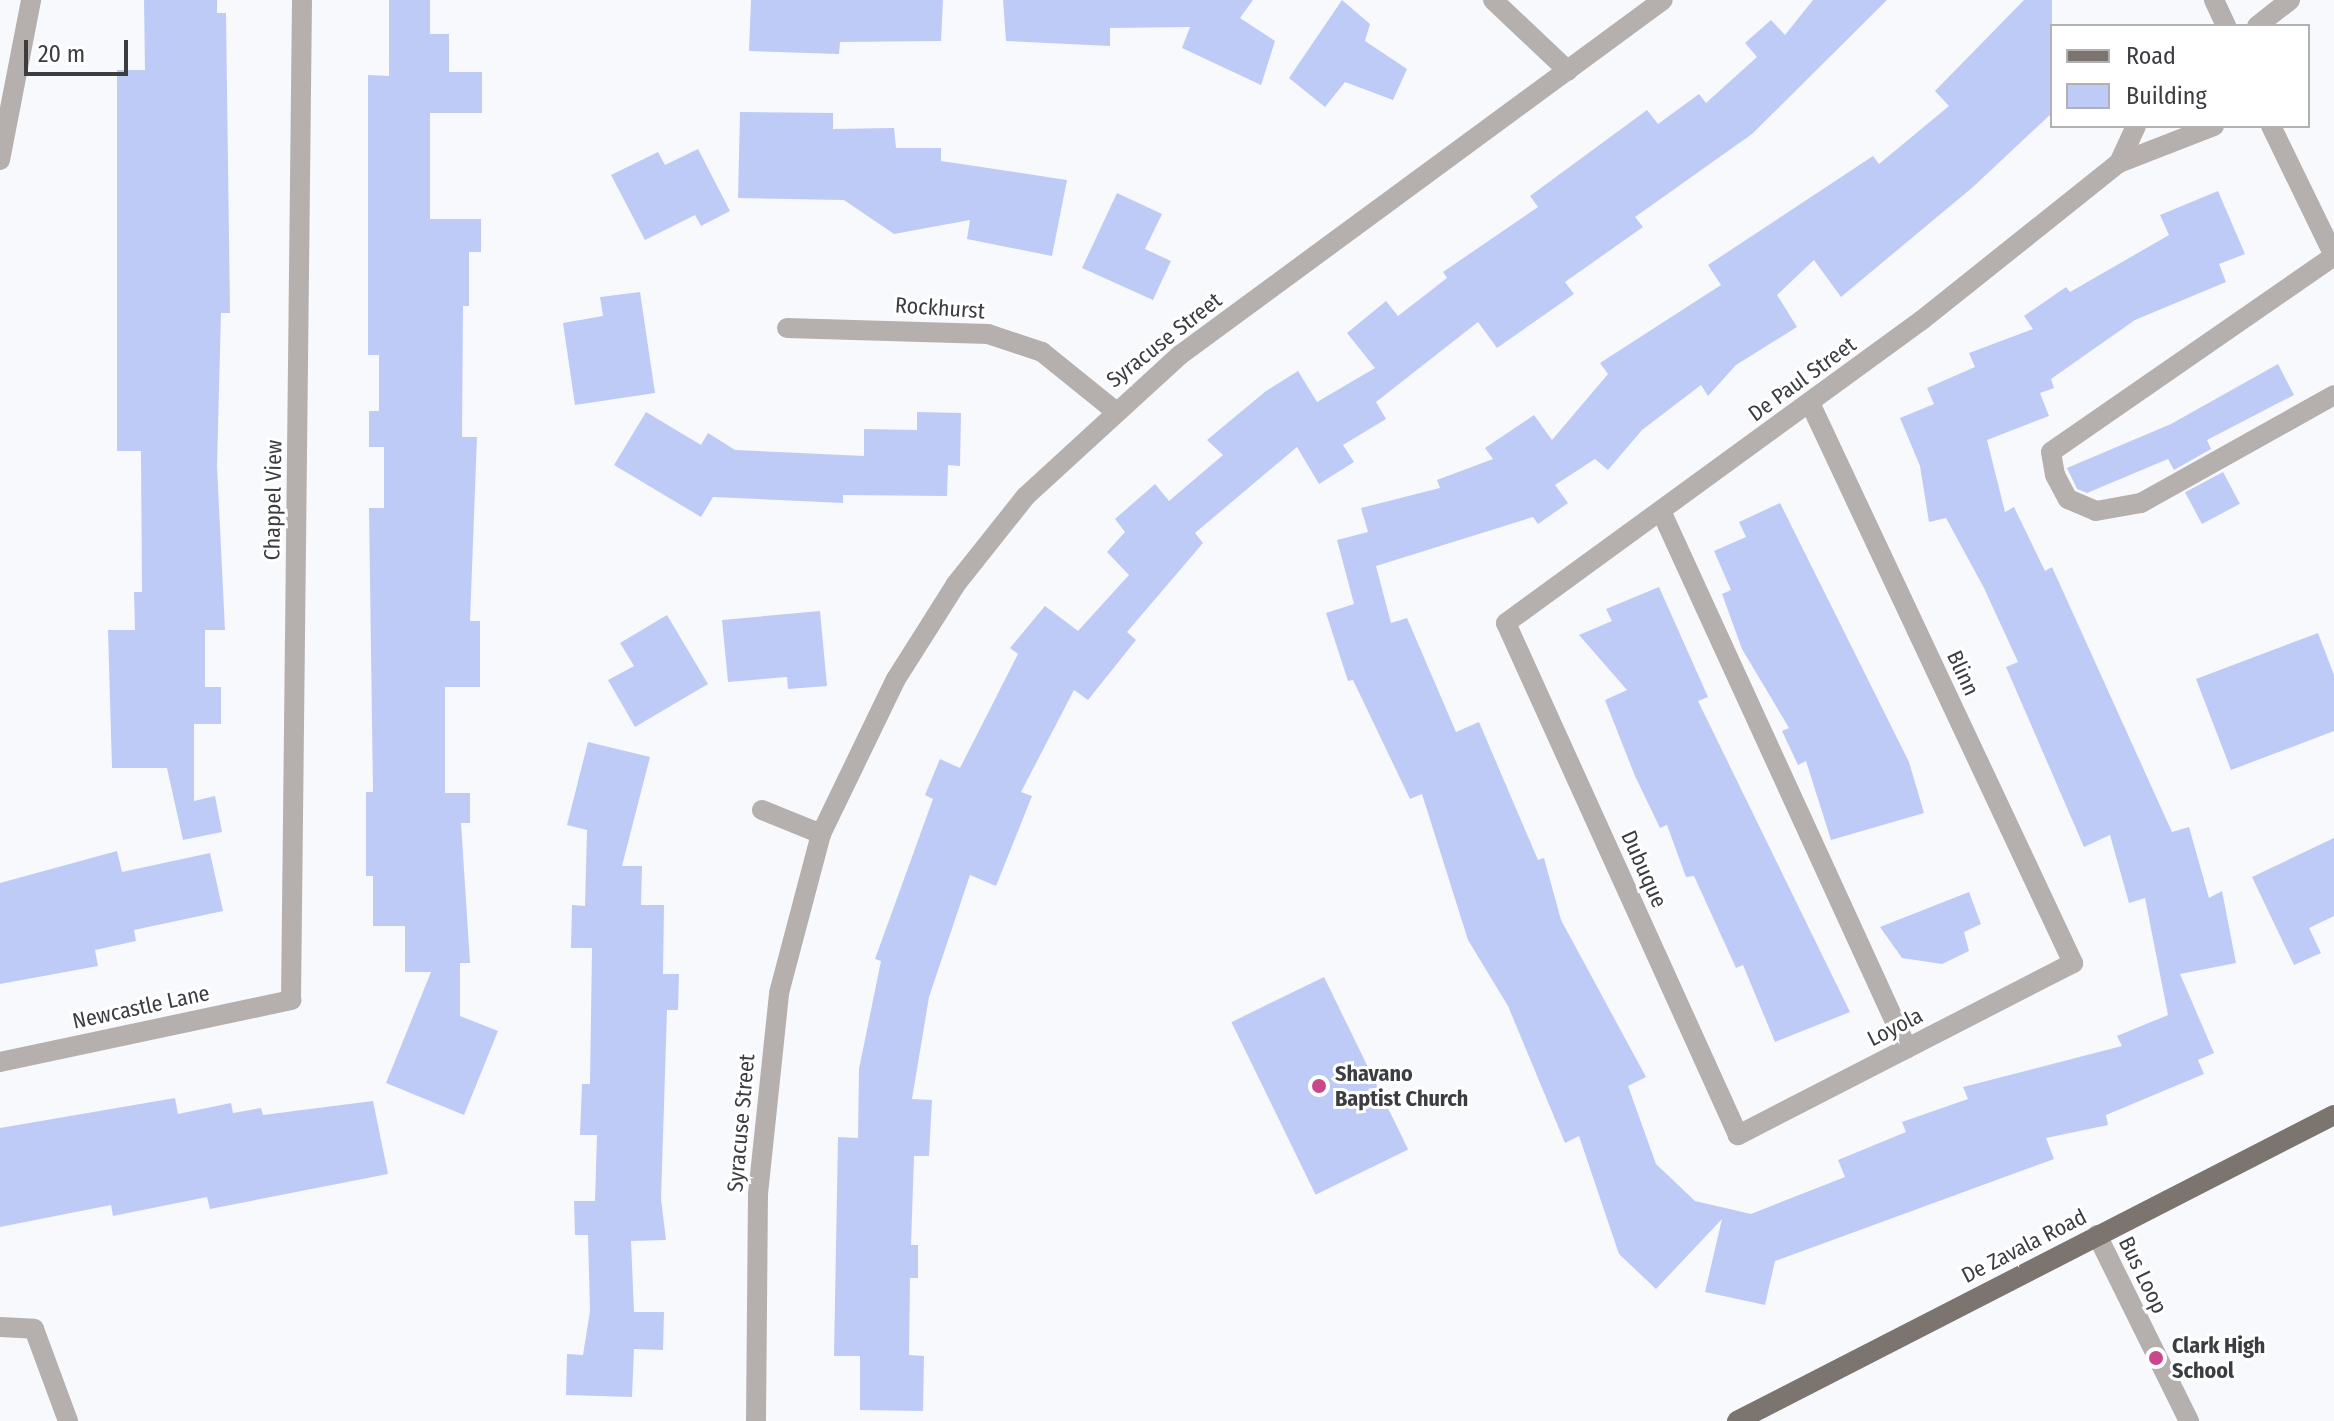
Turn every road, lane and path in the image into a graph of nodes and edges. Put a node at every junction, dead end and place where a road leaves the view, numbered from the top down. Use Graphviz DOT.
graph roads {
  1 [pos="31,0"];
  2 [pos="302,0"];
  3 [pos="1493,0"];
  4 [pos="1663,0"];
  5 [pos="2214,0"];
  6 [pos="2290,0"];
  7 [pos="2225,24"];
  8 [pos="2260,24"];
  9 [pos="1568,71"];
  10 [pos="2135,128"];
  11 [pos="2209,128"];
  12 [pos="2272,128"];
  13 [pos="0,160"];
  14 [pos="2119,163"];
  15 [pos="2334,256"];
  16 [pos="787,328"];
  17 [pos="2334,395"];
  18 [pos="1810,403"];
  19 [pos="1114,410"];
  20 [pos="1661,511"];
  21 [pos="1506,623"];
  22 [pos="762,810"];
  23 [pos="821,834"];
  24 [pos="2073,963"];
  25 [pos="291,1000"];
  26 [pos="1907,1048"];
  27 [pos="0,1062"];
  28 [pos="2334,1115"];
  29 [pos="1738,1135"];
  30 [pos="2097,1235"];
  31 [pos="0,1327"];
  32 [pos="68,1421"];
  33 [pos="756,1421"];
  34 [pos="1737,1421"];
  35 [pos="2189,1421"];
  1 -- 13 [label="street"];
  2 -- 25 [label="street, Chappel View"];
  3 -- 9 [label="street"];
  4 -- 9 [label="street, Syracuse Street"];
  5 -- 7 [label="street"];
  6 -- 8 [label="street"];
  9 -- 19 [label="street, Syracuse Street"];
  10 -- 14 [label="street, De Paul Street"];
  11 -- 14 [label="street, De Paul Street"];
  12 -- 15 [label="street"];
  14 -- 18 [label="street, De Paul Street"];
  15 -- 17 [label="street"];
  16 -- 19 [label="street, Rockhurst"];
  18 -- 20 [label="street, De Paul Street"];
  18 -- 24 [label="street, Blinn"];
  19 -- 23 [label="street, Syracuse Street"];
  20 -- 21 [label="street, De Paul Street"];
  20 -- 26 [label="street"];
  21 -- 29 [label="street, Dubuque"];
  22 -- 23 [label="street"];
  23 -- 33 [label="street, Syracuse Street"];
  24 -- 26 [label="street, Loyola"];
  25 -- 27 [label="street, Newcastle Lane"];
  26 -- 29 [label="street, Loyola"];
  28 -- 30 [label="main road, De Zavala Road"];
  30 -- 34 [label="main road, De Zavala Road"];
  30 -- 35 [label="street, Bus Loop"];
  31 -- 32 [label="street"];
}
